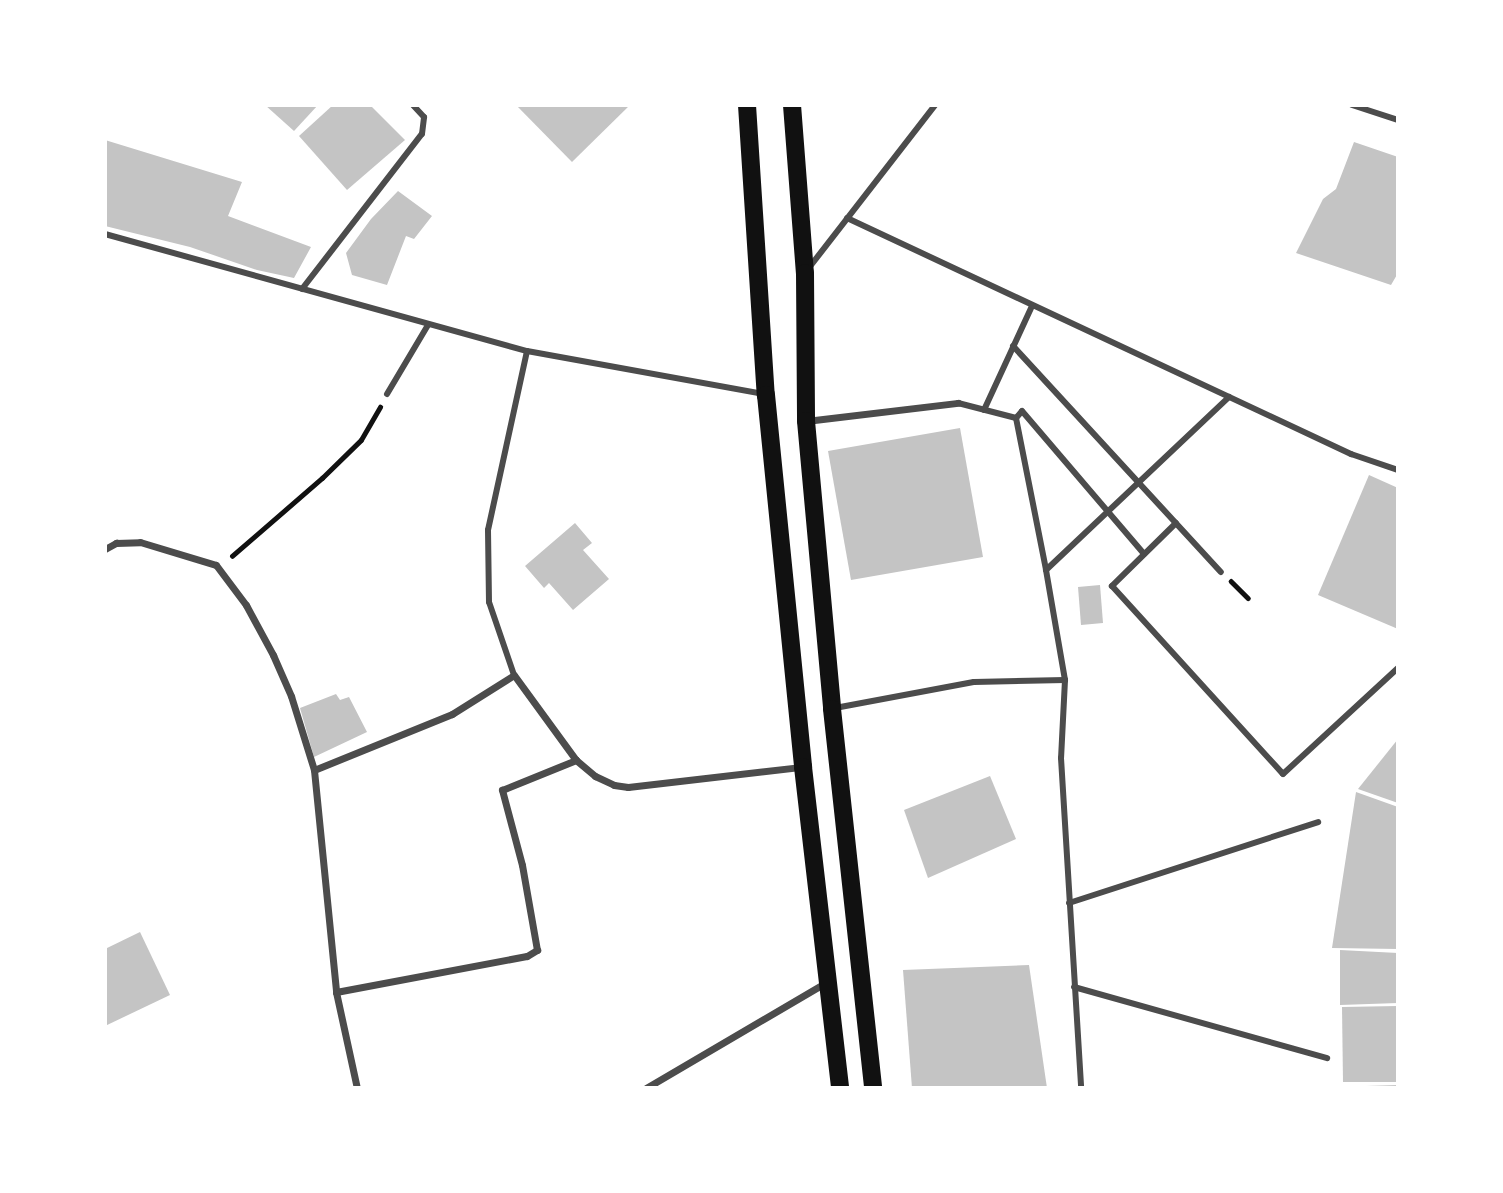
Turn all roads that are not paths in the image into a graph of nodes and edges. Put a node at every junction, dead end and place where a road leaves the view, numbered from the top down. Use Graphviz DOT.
graph roads {
  1 [pos="414,105"];
  2 [pos="747,105"];
  3 [pos="792,105"];
  4 [pos="935,105"];
  5 [pos="1352,105"];
  6 [pos="1398,120"];
  7 [pos="847,218"];
  8 [pos="105,234"];
  9 [pos="805,273"];
  10 [pos="302,289"];
  11 [pos="1032,306"];
  12 [pos="428,325"];
  13 [pos="1013,346"];
  14 [pos="527,351"];
  15 [pos="387,394"];
  16 [pos="766,395"];
  17 [pos="1229,397"];
  18 [pos="958,403"];
  19 [pos="984,410"];
  20 [pos="1016,418"];
  21 [pos="806,421"];
  22 [pos="1398,470"];
  23 [pos="1139,482"];
  24 [pos="1107,511"];
  25 [pos="1176,523"];
  26 [pos="105,548"];
  27 [pos="1144,554"];
  28 [pos="1046,570"];
  29 [pos="1221,572"];
  30 [pos="1398,668"];
  31 [pos="514,675"];
  32 [pos="1065,680"];
  33 [pos="832,709"];
  34 [pos="576,760"];
  35 [pos="803,767"];
  36 [pos="314,771"];
  37 [pos="1318,822"];
  38 [pos="1069,903"];
  39 [pos="828,981"];
  40 [pos="1074,987"];
  41 [pos="336,992"];
  42 [pos="1327,1058"];
  43 [pos="357,1088"];
  44 [pos="646,1088"];
  45 [pos="840,1088"];
  46 [pos="873,1088"];
  47 [pos="1081,1088"];
  1 -- 10 [label="street"];
  2 -- 16 [label="main road"];
  3 -- 9 [label="main road"];
  4 -- 7 [label="street"];
  5 -- 6 [label="street"];
  7 -- 9 [label="street"];
  7 -- 11 [label="street"];
  8 -- 10 [label="street"];
  9 -- 21 [label="main road"];
  10 -- 12 [label="street"];
  11 -- 13 [label="street"];
  11 -- 17 [label="street"];
  12 -- 14 [label="street"];
  12 -- 15 [label="street"];
  13 -- 19 [label="street"];
  13 -- 23 [label="street"];
  14 -- 16 [label="street"];
  14 -- 31 [label="street"];
  16 -- 35 [label="main road"];
  17 -- 22 [label="street"];
  17 -- 23 [label="street"];
  18 -- 19 [label="street"];
  18 -- 21 [label="street"];
  19 -- 20 [label="street"];
  20 -- 24 [label="street"];
  20 -- 28 [label="street"];
  21 -- 33 [label="main road"];
  23 -- 24 [label="street"];
  23 -- 25 [label="street"];
  24 -- 27 [label="street"];
  24 -- 28 [label="street"];
  25 -- 27 [label="street"];
  25 -- 29 [label="street"];
  26 -- 36 [label="street"];
  27 -- 30 [label="street"];
  28 -- 32 [label="street"];
  31 -- 34 [label="street"];
  31 -- 36 [label="street"];
  32 -- 33 [label="street"];
  32 -- 38 [label="street"];
  33 -- 46 [label="main road"];
  34 -- 35 [label="street"];
  34 -- 41 [label="street"];
  35 -- 39 [label="main road"];
  36 -- 41 [label="street"];
  37 -- 38 [label="street"];
  38 -- 40 [label="street"];
  39 -- 44 [label="street"];
  39 -- 45 [label="main road"];
  40 -- 42 [label="street"];
  40 -- 47 [label="street"];
  41 -- 43 [label="street"];
}
